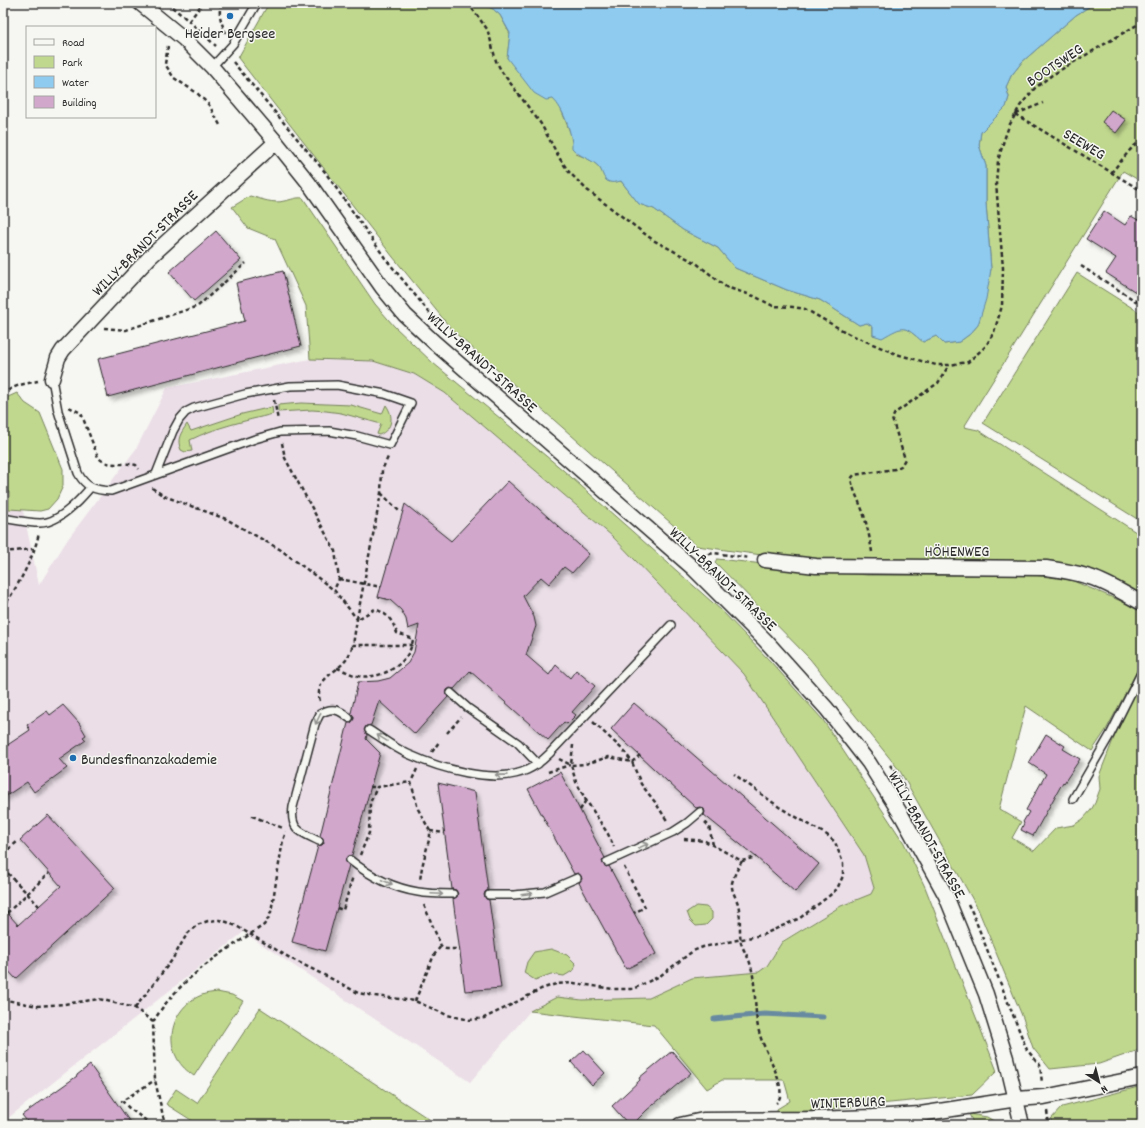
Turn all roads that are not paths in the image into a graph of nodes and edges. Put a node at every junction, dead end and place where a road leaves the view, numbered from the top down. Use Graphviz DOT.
graph roads {
  1 [pos="140,3"];
  2 [pos="257,3"];
  3 [pos="212,67"];
  4 [pos="276,142"];
  5 [pos="52,378"];
  6 [pos="156,474"];
  7 [pos="90,488"];
  8 [pos="3,518"];
  9 [pos="764,560"];
  10 [pos="1142,603"];
  11 [pos="671,625"];
  12 [pos="1142,672"];
  13 [pos="451,693"];
  14 [pos="349,718"];
  15 [pos="369,730"];
  16 [pos="538,764"];
  17 [pos="1073,799"];
  18 [pos="699,813"];
  19 [pos="319,841"];
  20 [pos="607,862"];
  21 [pos="353,863"];
  22 [pos="577,878"];
  23 [pos="453,894"];
  24 [pos="488,895"];
  25 [pos="1142,1077"];
  26 [pos="1017,1100"];
  27 [pos="680,1125"];
  28 [pos="1022,1125"];
  1 -- 3 [label="street, WILLY-BRANDT-STRASSE"];
  2 -- 3 [label="lane"];
  3 -- 4 [label="street, WILLY-BRANDT-STRASSE"];
  4 -- 5 [label="street, WILLY-BRANDT-STRASSE"];
  4 -- 26 [label="street, WILLY-BRANDT-STRASSE"];
  5 -- 7 [label="lane"];
  6 -- 6 [label="lane"];
  6 -- 7 [label="lane"];
  7 -- 8 [label="lane"];
  9 -- 10 [label="street, HÖHENWEG"];
  11 -- 16 [label="lane"];
  12 -- 17 [label="lane"];
  13 -- 16 [label="lane"];
  14 -- 19 [label="lane, one-way"];
  16 -- 15 [label="lane, one-way"];
  20 -- 18 [label="lane, one-way"];
  21 -- 23 [label="lane, one-way"];
  24 -- 22 [label="lane, one-way"];
  25 -- 26 [label="street, WINTERBURG"];
  26 -- 27 [label="street, WINTERBURG"];
  26 -- 28 [label="street, WILLY-BRANDT-STRASSE"];
}
